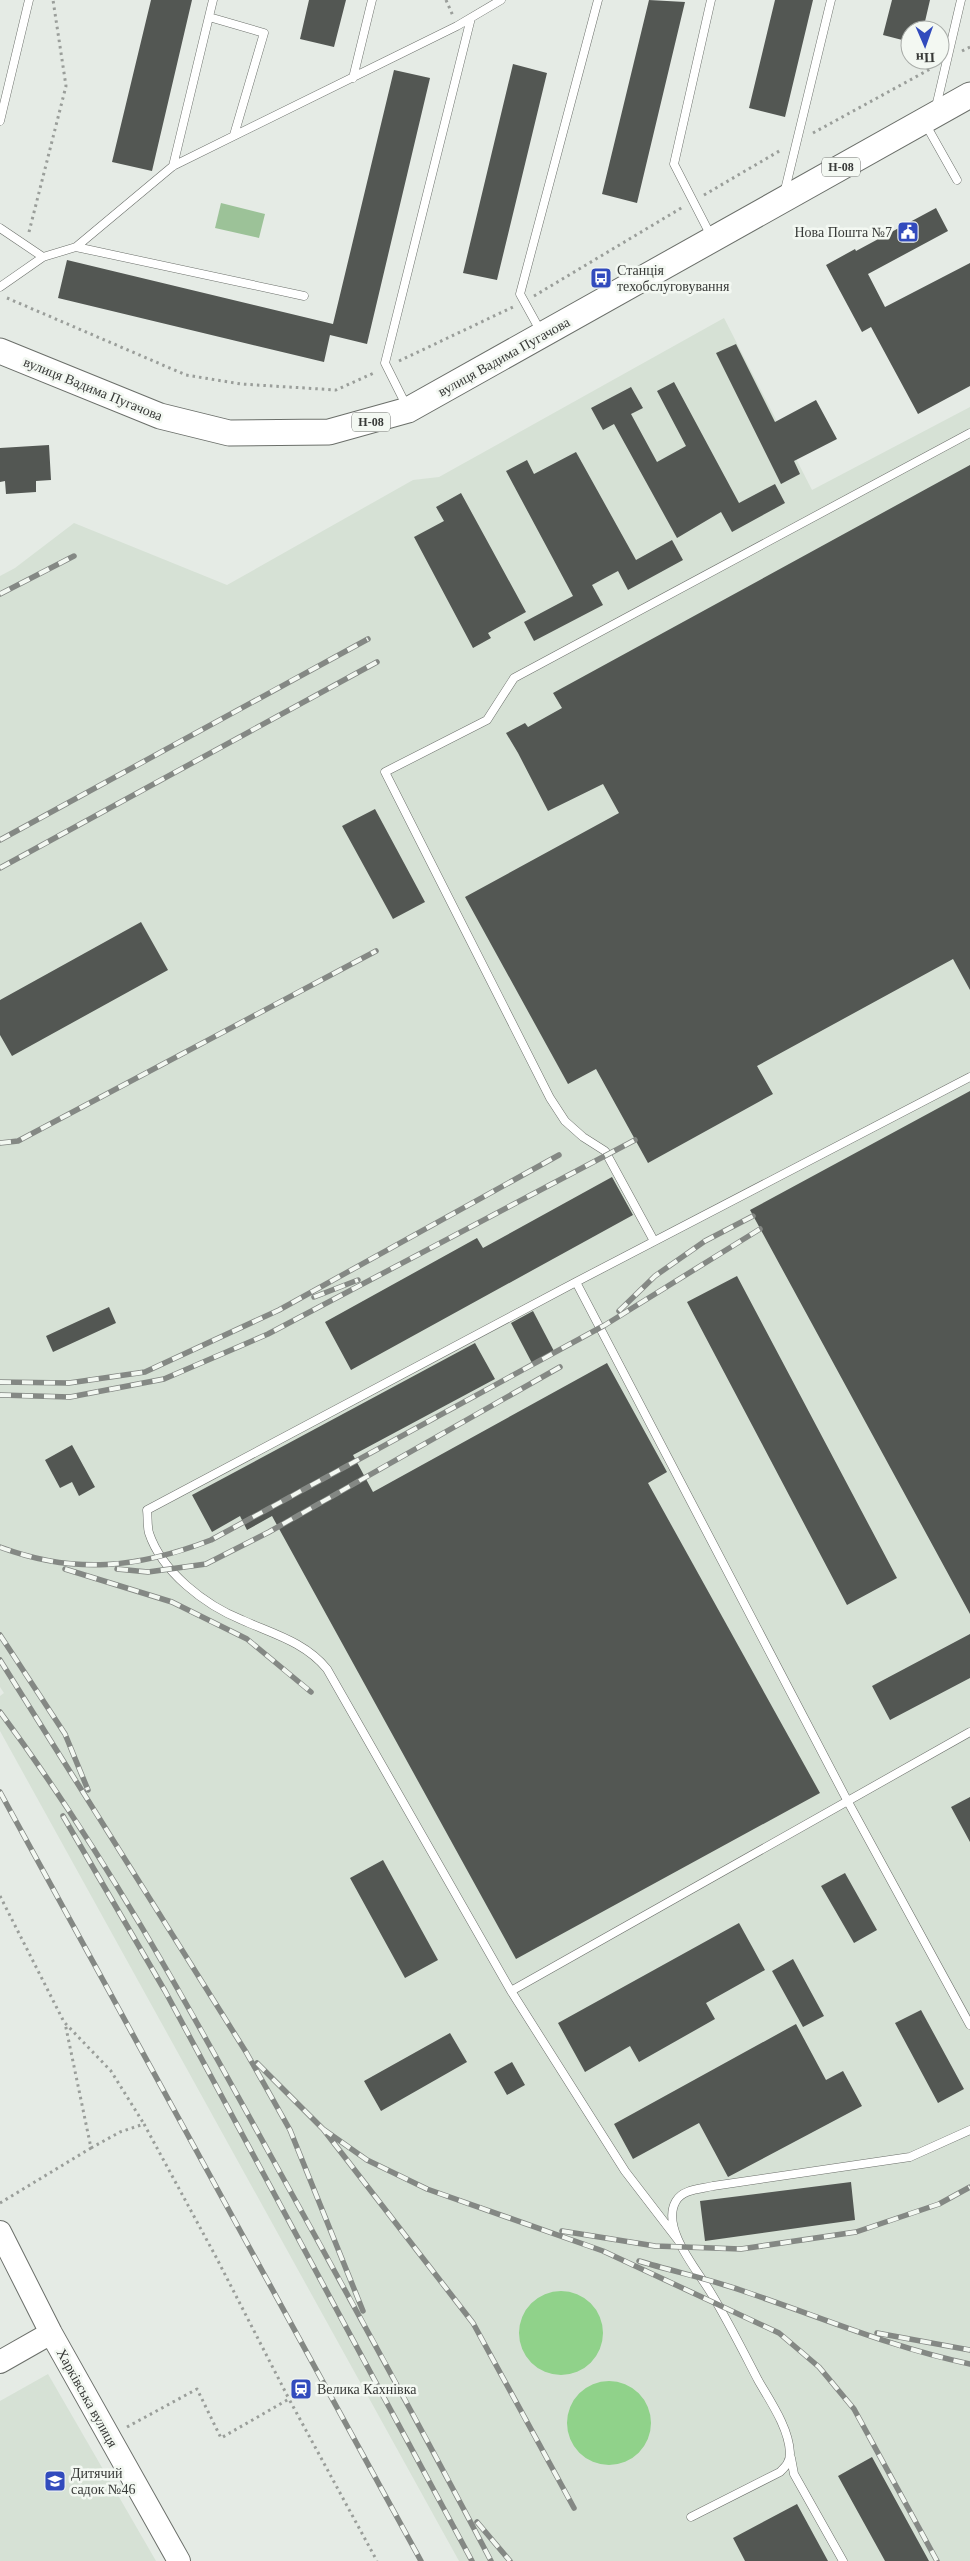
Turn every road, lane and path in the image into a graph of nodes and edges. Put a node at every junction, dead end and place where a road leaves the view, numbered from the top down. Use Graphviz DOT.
graph roads {
  1 [pos="29,0"];
  2 [pos="53,0"];
  3 [pos="214,0"];
  4 [pos="372,0"];
  5 [pos="501,0"];
  6 [pos="598,0"];
  7 [pos="711,0"];
  8 [pos="831,0"];
  9 [pos="961,0"];
  10 [pos="209,17"];
  11 [pos="471,18"];
  12 [pos="950,44"];
  13 [pos="970,47"];
  14 [pos="950,58"];
  15 [pos="928,70"];
  16 [pos="943,70"];
  17 [pos="353,78"];
  18 [pos="970,95"];
  19 [pos="929,118"];
  20 [pos="0,121"];
  21 [pos="234,135"];
  22 [pos="796,142"];
  23 [pos="173,166"];
  24 [pos="957,180"];
  25 [pos="782,200"];
  26 [pos="692,201"];
  27 [pos="0,228"];
  28 [pos="713,240"];
  29 [pos="26,244"];
  30 [pos="76,247"];
  31 [pos="44,257"];
  32 [pos="0,287"];
  33 [pos="0,295"];
  34 [pos="304,296"];
  35 [pos="524,302"];
  36 [pos="542,336"];
  37 [pos="0,351"];
  38 [pos="387,367"];
  39 [pos="408,410"];
  40 [pos="970,433"];
  41 [pos="970,1076"];
  42 [pos="654,1241"];
  43 [pos="576,1282"];
  44 [pos="970,1732"];
  45 [pos="847,1800"];
  46 [pos="0,1896"];
  47 [pos="511,1990"];
  48 [pos="64,2022"];
  49 [pos="970,2026"];
  50 [pos="144,2124"];
  51 [pos="970,2130"];
  52 [pos="91,2148"];
  53 [pos="0,2204"];
  54 [pos="0,2232"];
  55 [pos="678,2240"];
  56 [pos="51,2333"];
  57 [pos="0,2362"];
  58 [pos="289,2399"];
  59 [pos="109,2436"];
  60 [pos="790,2454"];
  61 [pos="691,2517"];
  62 [pos="179,2561"];
  63 [pos="377,2561"];
  64 [pos="843,2561"];
  1 -- 20 [label="lane"];
  2 -- 29 [label="path"];
  3 -- 10 [label="lane"];
  4 -- 17 [label="lane"];
  5 -- 11 [label="lane"];
  6 -- 35 [label="lane"];
  7 -- 26 [label="lane"];
  8 -- 22 [label="lane"];
  9 -- 12 [label="lane"];
  10 -- 21 [label="lane"];
  10 -- 23 [label="lane"];
  11 -- 17 [label="lane"];
  11 -- 38 [label="lane"];
  13 -- 14 [label="path"];
  15 -- 22 [label="path"];
  16 -- 19 [label="lane"];
  17 -- 21 [label="lane"];
  18 -- 19 [label="main road, вулиця Вадима Пугачова / Н-08"];
  19 -- 24 [label="lane"];
  19 -- 25 [label="main road, вулиця Вадима Пугачова / Н-08"];
  21 -- 23 [label="lane"];
  22 -- 25 [label="lane"];
  22 -- 26 [label="path"];
  23 -- 30 [label="lane"];
  25 -- 28 [label="main road, вулиця Вадима Пугачова / Н-08"];
  26 -- 28 [label="lane"];
  26 -- 35 [label="path"];
  27 -- 29 [label="lane"];
  28 -- 36 [label="main road, вулиця Вадима Пугачова / Н-08"];
  29 -- 31 [label="lane"];
  30 -- 31 [label="lane"];
  30 -- 34 [label="lane"];
  31 -- 32 [label="lane"];
  33 -- 38 [label="path"];
  35 -- 36 [label="lane"];
  35 -- 38 [label="path"];
  36 -- 39 [label="main road, вулиця Вадима Пугачова / Н-08"];
  37 -- 39 [label="main road, вулиця Вадима Пугачова / Н-08"];
  38 -- 39 [label="lane"];
  40 -- 42 [label="lane"];
  41 -- 42 [label="lane"];
  42 -- 43 [label="lane"];
  43 -- 45 [label="lane"];
  43 -- 47 [label="lane"];
  44 -- 45 [label="lane"];
  45 -- 47 [label="lane"];
  45 -- 49 [label="lane"];
  46 -- 48 [label="path"];
  47 -- 55 [label="lane"];
  48 -- 50 [label="path"];
  48 -- 52 [label="path"];
  50 -- 52 [label="path"];
  50 -- 58 [label="path"];
  51 -- 55 [label="lane"];
  52 -- 53 [label="path"];
  54 -- 56 [label="street, Харківська вулиця"];
  55 -- 60 [label="lane"];
  56 -- 57 [label="street"];
  56 -- 59 [label="street, Харківська вулиця"];
  58 -- 59 [label="path"];
  58 -- 63 [label="path"];
  59 -- 62 [label="street, Харківська вулиця"];
  60 -- 61 [label="lane"];
  60 -- 64 [label="lane"];
}
